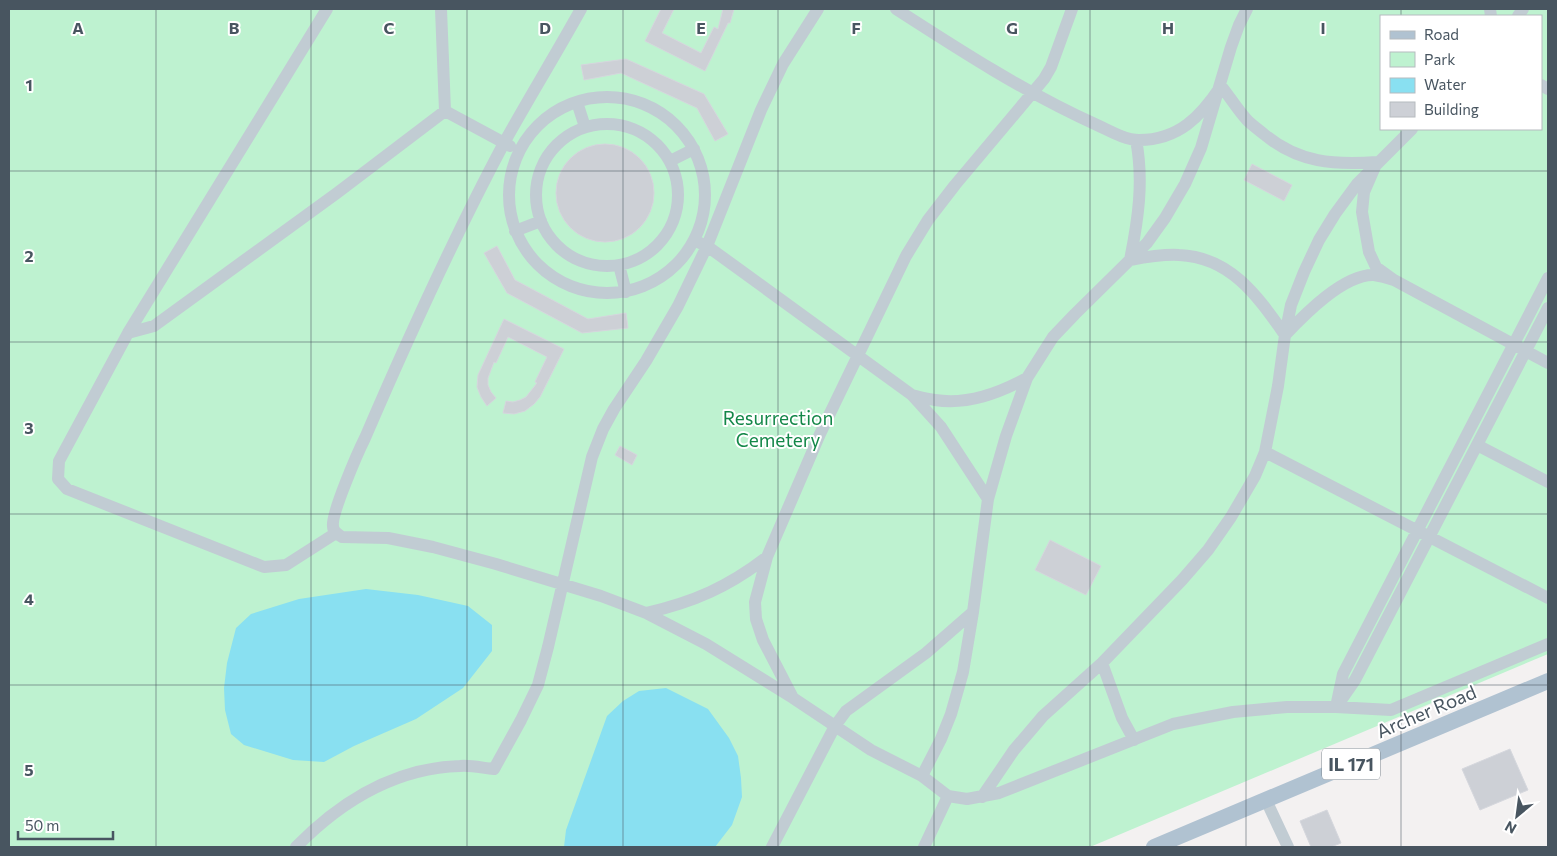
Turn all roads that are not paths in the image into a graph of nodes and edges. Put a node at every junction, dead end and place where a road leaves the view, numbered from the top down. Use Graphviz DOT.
graph roads {
  1 [pos="327,9"];
  2 [pos="441,9"];
  3 [pos="581,9"];
  4 [pos="818,9"];
  5 [pos="896,9"];
  6 [pos="1072,9"];
  7 [pos="1247,9"];
  8 [pos="1221,86"];
  9 [pos="1033,92"];
  10 [pos="577,102"];
  11 [pos="445,111"];
  12 [pos="585,127"];
  13 [pos="1411,130"];
  14 [pos="1136,140"];
  15 [pos="504,143"];
  16 [pos="694,149"];
  17 [pos="519,151"];
  18 [pos="670,161"];
  19 [pos="1377,162"];
  20 [pos="541,221"];
  21 [pos="515,231"];
  22 [pos="695,241"];
  23 [pos="707,246"];
  24 [pos="1130,260"];
  25 [pos="619,265"];
  26 [pos="1548,278"];
  27 [pos="1394,280"];
  28 [pos="626,292"];
  29 [pos="1548,308"];
  30 [pos="128,333"];
  31 [pos="1285,334"];
  32 [pos="1514,345"];
  33 [pos="1526,351"];
  34 [pos="858,356"];
  35 [pos="1548,363"];
  36 [pos="1027,378"];
  37 [pos="912,395"];
  38 [pos="1477,445"];
  39 [pos="1265,452"];
  40 [pos="1548,482"];
  41 [pos="988,498"];
  42 [pos="1423,532"];
  43 [pos="336,533"];
  44 [pos="766,557"];
  45 [pos="562,584"];
  46 [pos="1548,598"];
  47 [pos="973,612"];
  48 [pos="646,613"];
  49 [pos="1548,644"];
  50 [pos="1102,663"];
  51 [pos="1548,681"];
  52 [pos="793,698"];
  53 [pos="1336,707"];
  54 [pos="835,726"];
  55 [pos="1134,740"];
  56 [pos="922,776"];
  57 [pos="948,796"];
  58 [pos="982,797"];
  59 [pos="1266,800"];
  60 [pos="296,847"];
  61 [pos="772,847"];
  62 [pos="924,847"];
  63 [pos="1154,847"];
  64 [pos="1288,847"];
  1 -- 30 [label="lane"];
  2 -- 11 [label="lane"];
  3 -- 15 [label="lane"];
  4 -- 23 [label="lane"];
  5 -- 9 [label="lane"];
  6 -- 9 [label="lane"];
  7 -- 8 [label="lane"];
  8 -- 14 [label="lane"];
  8 -- 19 [label="lane"];
  8 -- 24 [label="lane"];
  9 -- 14 [label="lane"];
  9 -- 34 [label="lane"];
  10 -- 12 [label="lane"];
  10 -- 16 [label="lane"];
  10 -- 17 [label="lane"];
  11 -- 15 [label="lane"];
  11 -- 30 [label="lane"];
  12 -- 18 [label="lane"];
  12 -- 20 [label="lane"];
  13 -- 19 [label="lane"];
  14 -- 24 [label="lane"];
  15 -- 17 [label="lane"];
  15 -- 43 [label="lane"];
  16 -- 18 [label="lane"];
  16 -- 22 [label="lane"];
  17 -- 21 [label="lane"];
  18 -- 25 [label="lane"];
  19 -- 27 [label="lane"];
  19 -- 31 [label="lane"];
  20 -- 21 [label="lane"];
  20 -- 25 [label="lane"];
  21 -- 28 [label="lane"];
  22 -- 23 [label="lane"];
  22 -- 28 [label="lane"];
  23 -- 34 [label="lane"];
  23 -- 45 [label="lane"];
  24 -- 31 [label="lane"];
  24 -- 36 [label="lane"];
  25 -- 28 [label="lane"];
  26 -- 32 [label="lane"];
  27 -- 31 [label="lane"];
  27 -- 32 [label="lane"];
  29 -- 33 [label="lane"];
  30 -- 43 [label="lane"];
  31 -- 39 [label="lane"];
  32 -- 33 [label="lane"];
  32 -- 42 [label="lane"];
  33 -- 35 [label="lane"];
  33 -- 38 [label="lane"];
  34 -- 37 [label="lane"];
  34 -- 44 [label="lane"];
  36 -- 37 [label="lane"];
  36 -- 41 [label="lane"];
  37 -- 41 [label="lane"];
  38 -- 40 [label="lane"];
  38 -- 42 [label="lane"];
  39 -- 42 [label="lane"];
  39 -- 50 [label="lane"];
  41 -- 47 [label="lane"];
  42 -- 46 [label="lane"];
  42 -- 53 [label="lane"];
  43 -- 45 [label="lane"];
  44 -- 48 [label="lane"];
  44 -- 52 [label="lane"];
  45 -- 48 [label="lane"];
  45 -- 60 [label="lane"];
  47 -- 54 [label="lane"];
  47 -- 56 [label="lane"];
  48 -- 52 [label="lane"];
  49 -- 53 [label="lane"];
  50 -- 55 [label="lane"];
  50 -- 58 [label="lane"];
  51 -- 59 [label="main road, Archer Road / IL 171"];
  52 -- 54 [label="lane"];
  53 -- 55 [label="lane"];
  54 -- 56 [label="lane"];
  54 -- 61 [label="lane"];
  55 -- 58 [label="lane"];
  56 -- 57 [label="lane"];
  57 -- 58 [label="lane"];
  57 -- 62 [label="lane"];
  59 -- 63 [label="main road, Archer Road / IL 171"];
  59 -- 64 [label="lane"];
}
